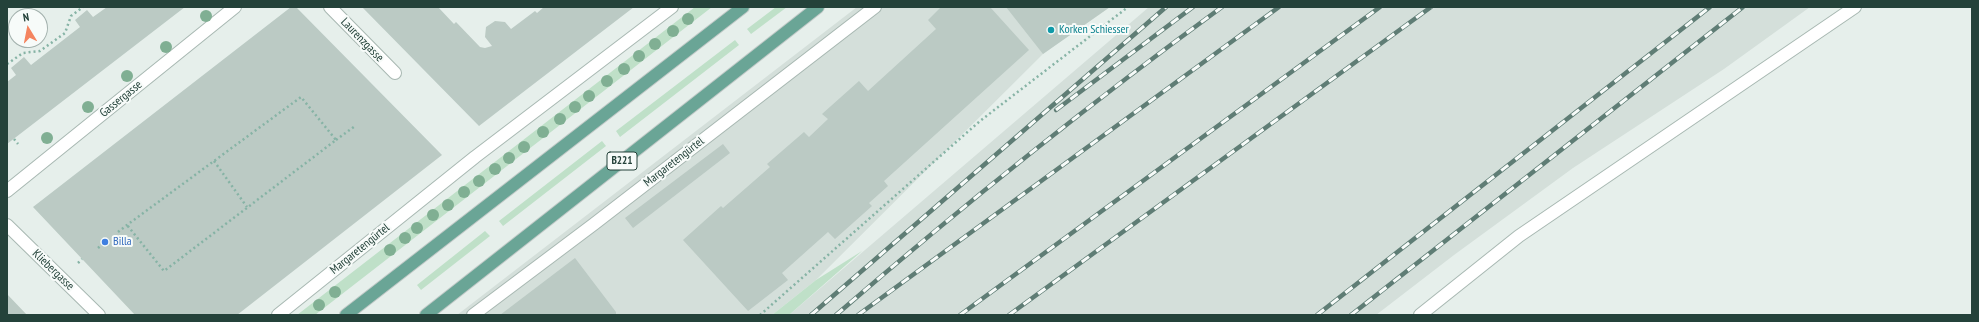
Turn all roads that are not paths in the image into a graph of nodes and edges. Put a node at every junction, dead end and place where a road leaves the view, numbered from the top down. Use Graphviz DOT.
graph roads {
  1 [pos="235,7"];
  2 [pos="330,7"];
  3 [pos="672,7"];
  4 [pos="743,7"];
  5 [pos="818,7"];
  6 [pos="874,7"];
  7 [pos="1855,7"];
  8 [pos="395,73"];
  9 [pos="7,191"];
  10 [pos="7,225"];
  11 [pos="98,315"];
  12 [pos="278,315"];
  13 [pos="346,315"];
  14 [pos="426,315"];
  15 [pos="473,315"];
  16 [pos="1420,315"];
  1 -- 9 [label="street, Gassergasse"];
  2 -- 8 [label="street, Laurenzgasse"];
  3 -- 12 [label="street, Margaretengürtel"];
  4 -- 13 [label="main road"];
  5 -- 14 [label="main road, B221"];
  6 -- 15 [label="street, Margaretengürtel"];
  7 -- 16 [label="street"];
  10 -- 11 [label="street, Kliebergasse"];
}
